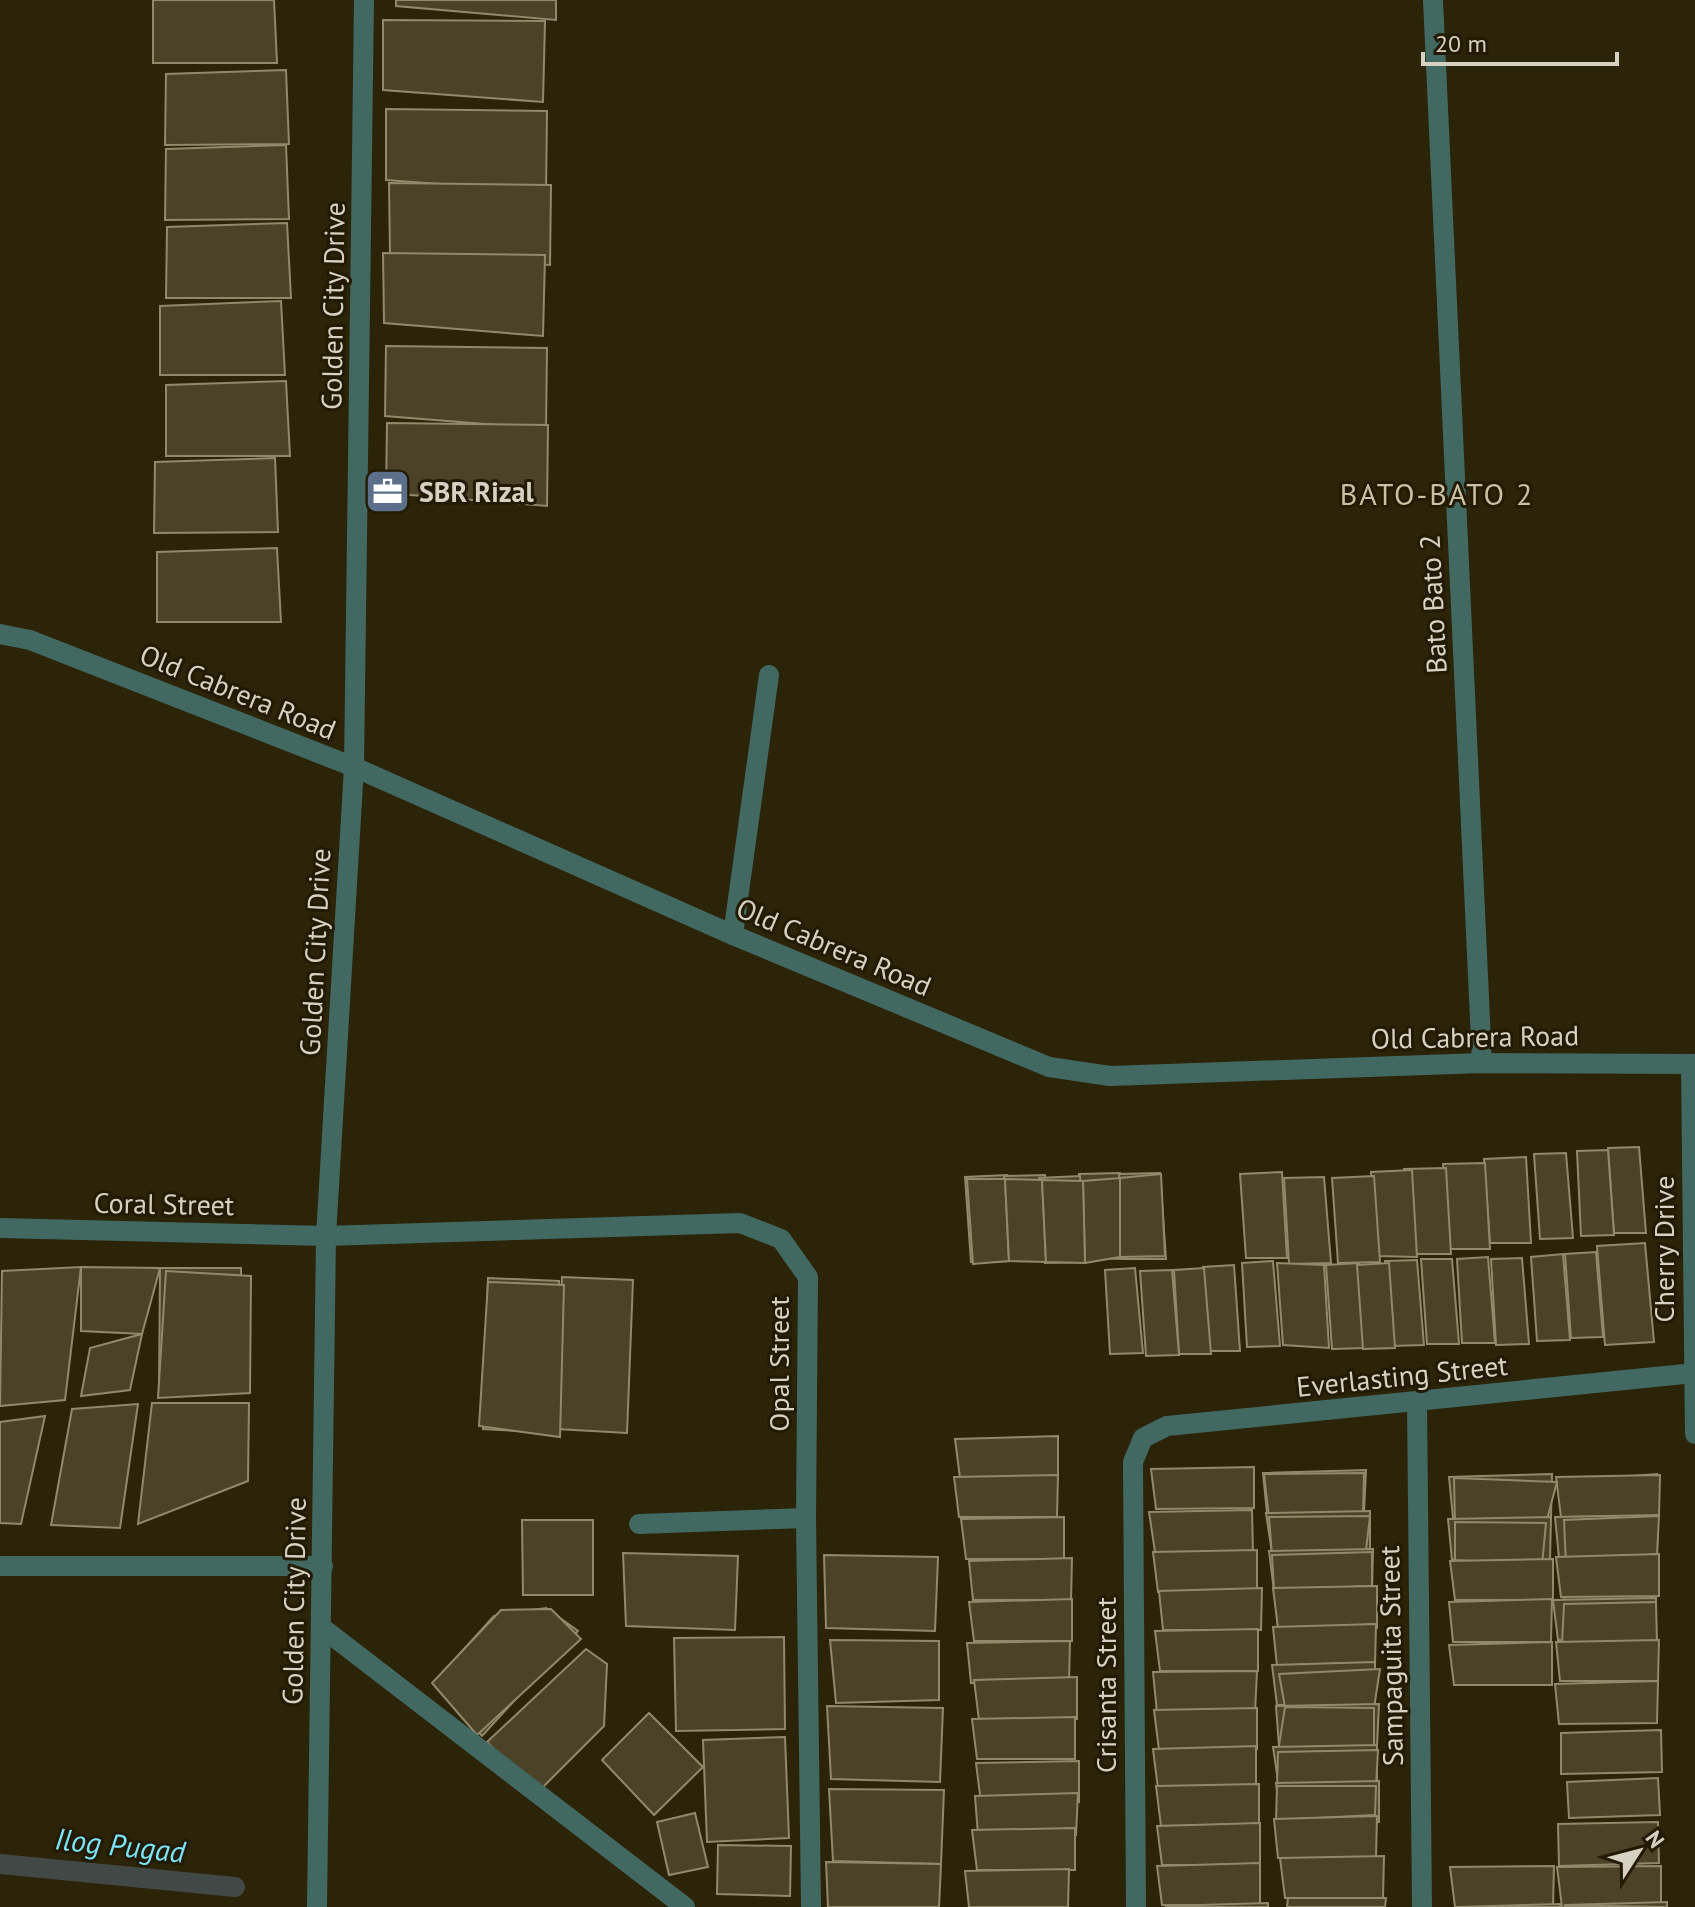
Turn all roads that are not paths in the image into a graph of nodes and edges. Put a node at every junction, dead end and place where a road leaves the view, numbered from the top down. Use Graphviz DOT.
graph roads {
  1 [pos="364,0"];
  2 [pos="1433,0"];
  3 [pos="0,634"];
  4 [pos="769,675"];
  5 [pos="354,767"];
  6 [pos="733,935"];
  7 [pos="1482,1063"];
  8 [pos="1693,1064"];
  9 [pos="0,1228"];
  10 [pos="326,1236"];
  11 [pos="1694,1374"];
  12 [pos="1417,1403"];
  13 [pos="1695,1434"];
  14 [pos="1133,1462"];
  15 [pos="806,1518"];
  16 [pos="639,1524"];
  17 [pos="0,1566"];
  18 [pos="323,1566"];
  19 [pos="321,1627"];
  20 [pos="317,1907"];
  21 [pos="685,1907"];
  22 [pos="811,1907"];
  23 [pos="1136,1907"];
  24 [pos="1422,1907"];
  1 -- 5 [label="street, Golden City Drive"];
  2 -- 7 [label="street, Bato Bato 2"];
  3 -- 5 [label="street, Old Cabrera Road"];
  4 -- 6 [label="street"];
  5 -- 6 [label="street, Old Cabrera Road"];
  5 -- 10 [label="street, Golden City Drive"];
  6 -- 7 [label="street, Old Cabrera Road"];
  7 -- 8 [label="street, Old Cabrera Road"];
  8 -- 11 [label="street, Cherry Drive"];
  9 -- 10 [label="street, Coral Street"];
  10 -- 15 [label="street, Opal Street"];
  10 -- 18 [label="street, Golden City Drive"];
  11 -- 12 [label="street, Everlasting Street"];
  11 -- 13 [label="street, Cherry Drive"];
  12 -- 14 [label="street, Everlasting Street"];
  12 -- 24 [label="street, Sampaguita Street"];
  14 -- 23 [label="street, Crisanta Street"];
  15 -- 16 [label="street"];
  15 -- 22 [label="street, Opal Street"];
  17 -- 18 [label="street"];
  18 -- 19 [label="street, Golden City Drive"];
  19 -- 20 [label="street, Golden City Drive"];
  19 -- 21 [label="street"];
}
